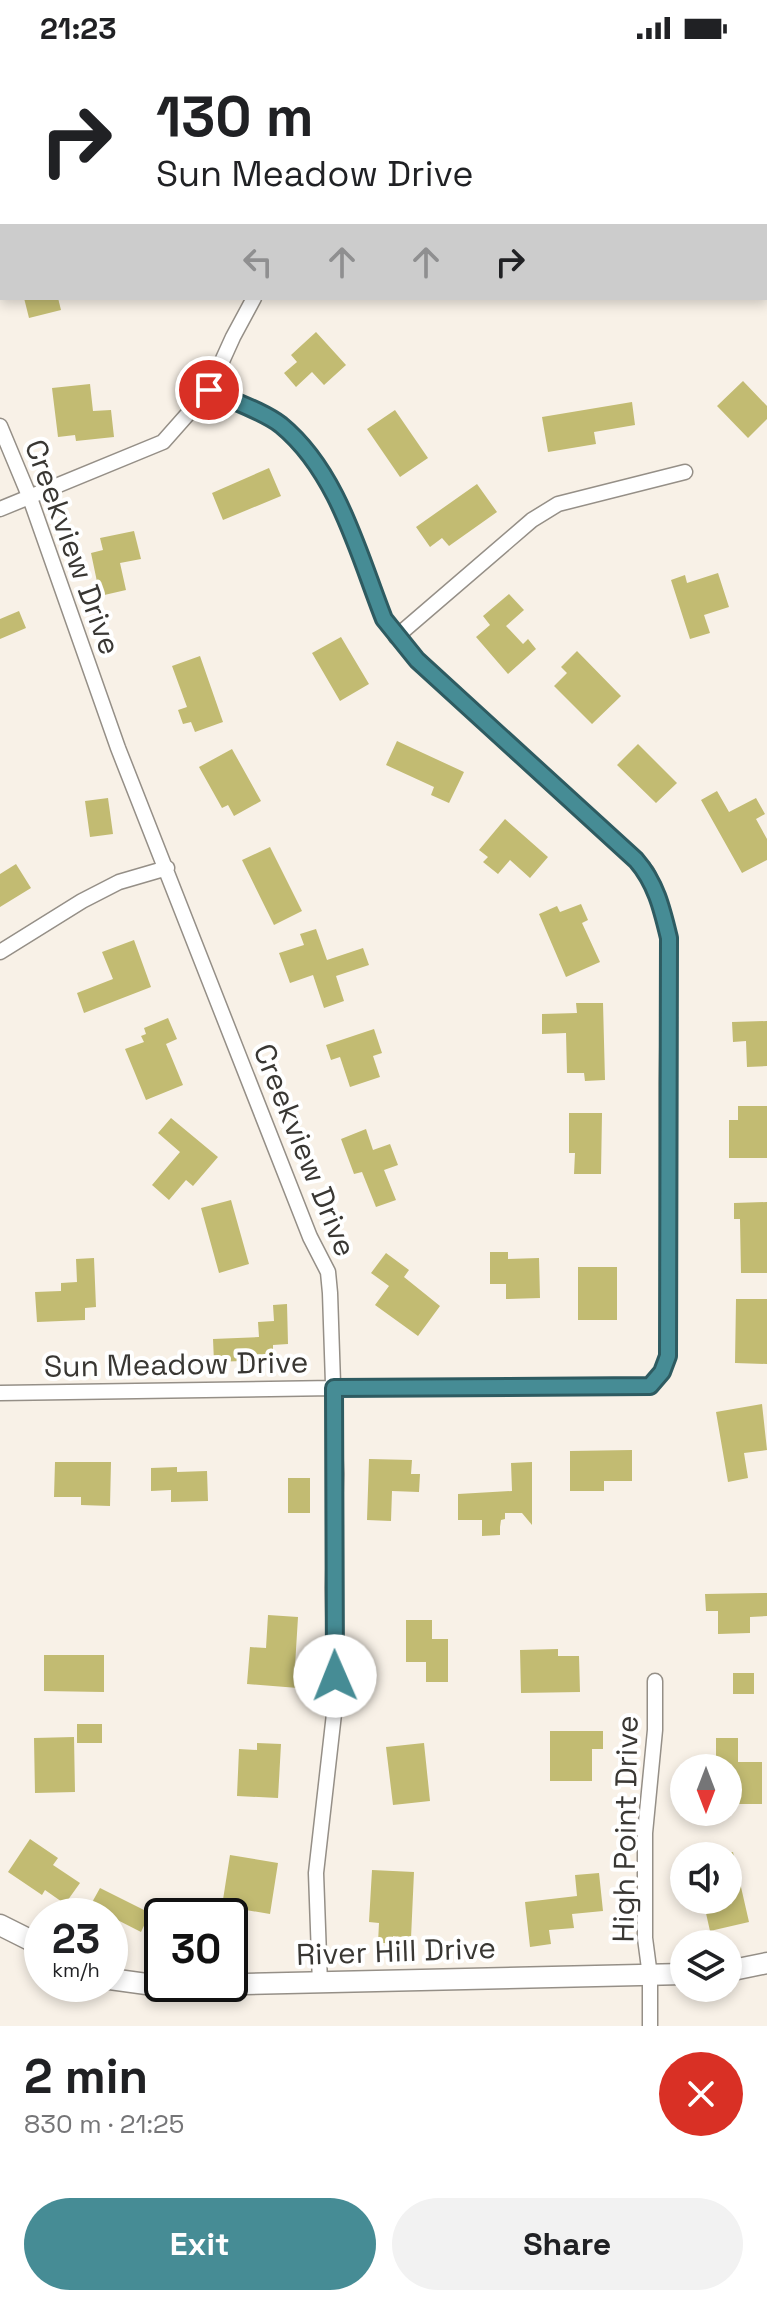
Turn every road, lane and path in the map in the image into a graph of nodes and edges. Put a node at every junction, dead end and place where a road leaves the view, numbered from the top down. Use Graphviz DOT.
graph roads {
  1 [pos="253,300"];
  2 [pos="209,390"];
  3 [pos="0,426"];
  4 [pos="685,472"];
  5 [pos="30,498"];
  6 [pos="0,509"];
  7 [pos="396,637"];
  8 [pos="167,868"];
  9 [pos="0,952"];
  10 [pos="334,1388"];
  11 [pos="0,1393"];
  12 [pos="655,1681"];
  13 [pos="0,1925"];
  14 [pos="24,1937"];
  15 [pos="767,1963"];
  16 [pos="742,1968"];
  17 [pos="670,1975"];
  18 [pos="650,1976"];
  19 [pos="128,1981"];
  20 [pos="320,1984"];
  21 [pos="650,2026"];
  1 -- 2 [label="street"];
  2 -- 5 [label="street"];
  2 -- 7 [label="street, Sun Meadow Drive"];
  3 -- 5 [label="street, Creekview Drive"];
  4 -- 7 [label="street"];
  5 -- 6 [label="street"];
  5 -- 8 [label="street, Creekview Drive"];
  7 -- 10 [label="street, Sun Meadow Drive"];
  8 -- 9 [label="street"];
  8 -- 10 [label="street, Creekview Drive"];
  10 -- 11 [label="street, Sun Meadow Drive"];
  10 -- 20 [label="street, Creekview Drive"];
  12 -- 18 [label="street, High Point Drive"];
  13 -- 14 [label="street"];
  15 -- 16 [label="street"];
  17 -- 18 [label="street, River Hill Drive"];
  18 -- 20 [label="street, River Hill Drive"];
  18 -- 21 [label="street, High Point Drive"];
  19 -- 20 [label="street, River Hill Drive"];
}
